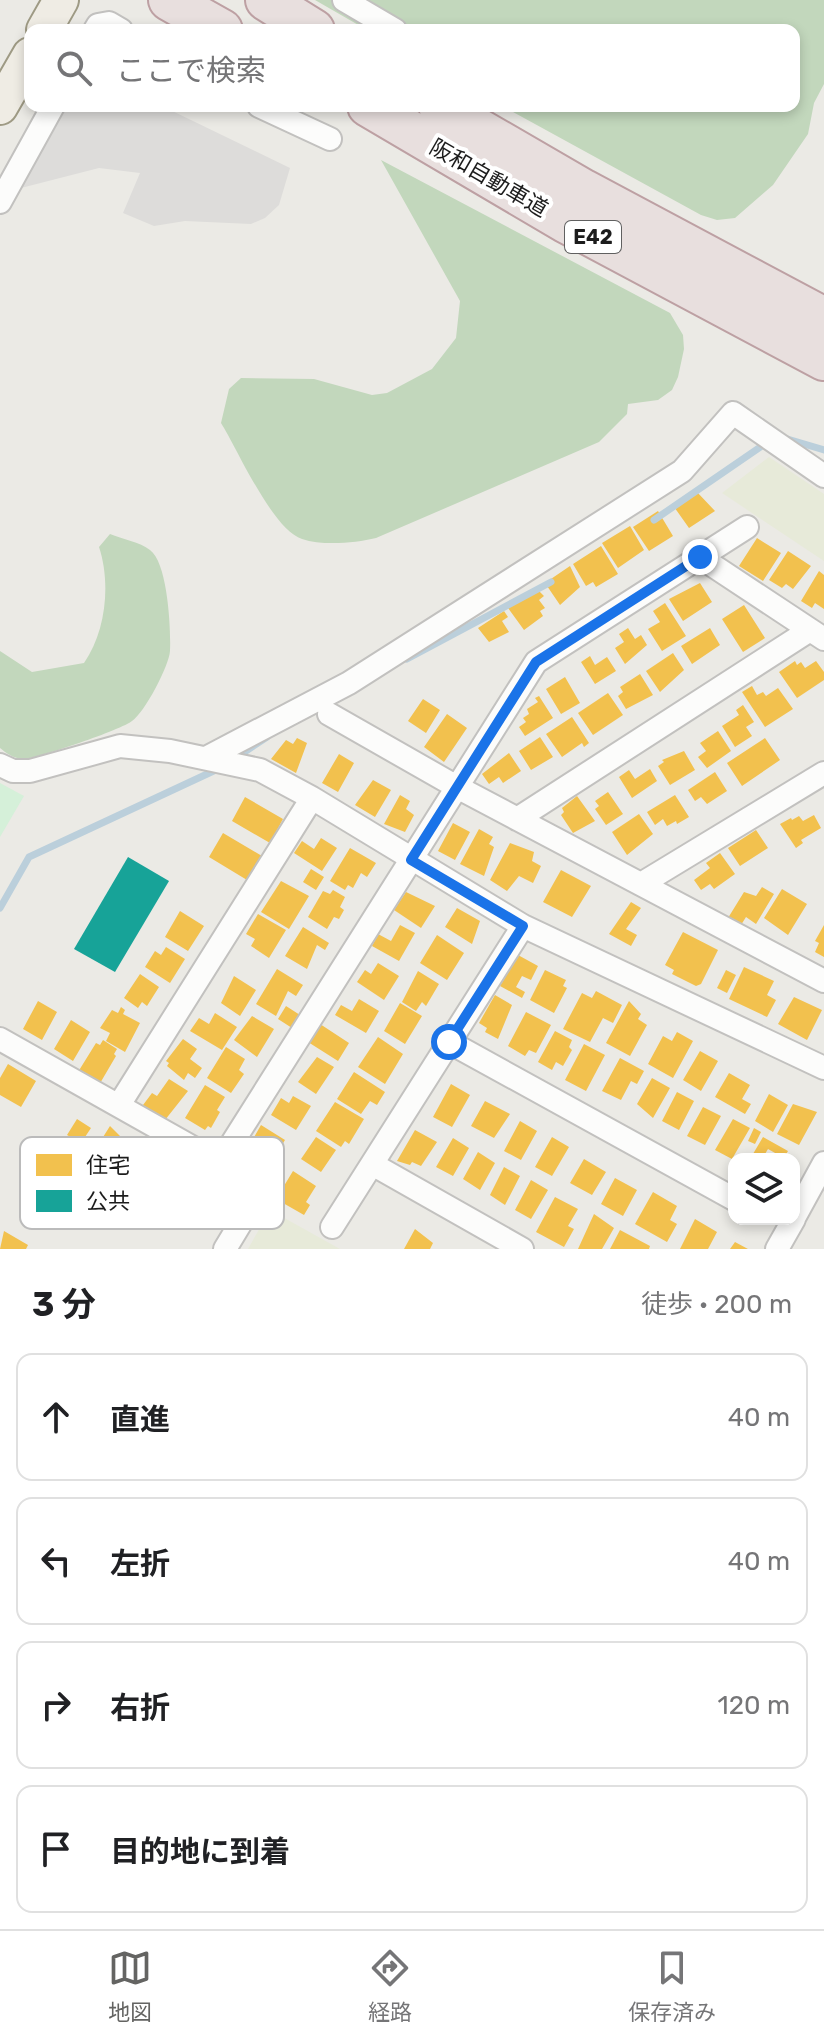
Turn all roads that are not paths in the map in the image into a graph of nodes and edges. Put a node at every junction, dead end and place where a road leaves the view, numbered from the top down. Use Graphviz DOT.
graph roads {
  1 [pos="61,0"];
  2 [pos="169,0"];
  3 [pos="197,0"];
  4 [pos="266,0"];
  5 [pos="344,0"];
  6 [pos="47,24"];
  7 [pos="211,24"];
  8 [pos="235,24"];
  9 [pos="304,24"];
  10 [pos="385,24"];
  11 [pos="24,65"];
  12 [pos="0,107"];
  13 [pos="49,112"];
  14 [pos="272,112"];
  15 [pos="378,112"];
  16 [pos="449,112"];
  17 [pos="330,139"];
  18 [pos="7,175"];
  19 [pos="0,202"];
  20 [pos="824,318"];
  21 [pos="824,360"];
  22 [pos="824,476"];
  23 [pos="747,527"];
  24 [pos="700,557"];
  25 [pos="817,634"];
  26 [pos="329,714"];
  27 [pos="206,758"];
  28 [pos="0,765"];
  29 [pos="824,773"];
  30 [pos="457,787"];
  31 [pos="312,798"];
  32 [pos="517,819"];
  33 [pos="411,860"];
  34 [pos="641,884"];
  35 [pos="523,926"];
  36 [pos="824,981"];
  37 [pos="0,1039"];
  38 [pos="449,1042"];
  39 [pos="824,1051"];
  40 [pos="824,1061"];
  41 [pos="824,1068"];
  42 [pos="119,1105"];
  43 [pos="175,1137"];
  44 [pos="236,1137"];
  45 [pos="824,1163"];
  46 [pos="372,1164"];
  47 [pos="728,1196"];
  48 [pos="332,1227"];
  49 [pos="785,1227"];
  50 [pos="237,1229"];
  51 [pos="225,1249"];
  52 [pos="522,1249"];
  1 -- 6 [label="main road"];
  2 -- 7 [label="highway"];
  3 -- 8 [label="highway"];
  4 -- 9 [label="highway"];
  5 -- 10 [label="street"];
  11 -- 12 [label="main road"];
  13 -- 18 [label="street"];
  14 -- 17 [label="street"];
  15 -- 21 [label="highway, 阪和自動車道 / E42"];
  16 -- 20 [label="highway, 阪和自動車道 / E42"];
  18 -- 19 [label="street"];
  22 -- 27 [label="street"];
  23 -- 24 [label="street"];
  24 -- 25 [label="street"];
  24 -- 30 [label="street"];
  25 -- 32 [label="street"];
  26 -- 30 [label="street"];
  27 -- 28 [label="street"];
  27 -- 31 [label="street"];
  29 -- 34 [label="street"];
  30 -- 32 [label="street"];
  30 -- 33 [label="street"];
  31 -- 33 [label="street"];
  31 -- 42 [label="street"];
  32 -- 34 [label="street"];
  33 -- 35 [label="street"];
  33 -- 44 [label="street"];
  34 -- 36 [label="street"];
  35 -- 38 [label="street"];
  35 -- 41 [label="street"];
  37 -- 42 [label="street"];
  38 -- 46 [label="street"];
  38 -- 47 [label="street"];
  39 -- 40 [label="street"];
  42 -- 43 [label="street"];
  45 -- 49 [label="street"];
  46 -- 48 [label="street"];
  46 -- 52 [label="street"];
  50 -- 51 [label="street"];
}
